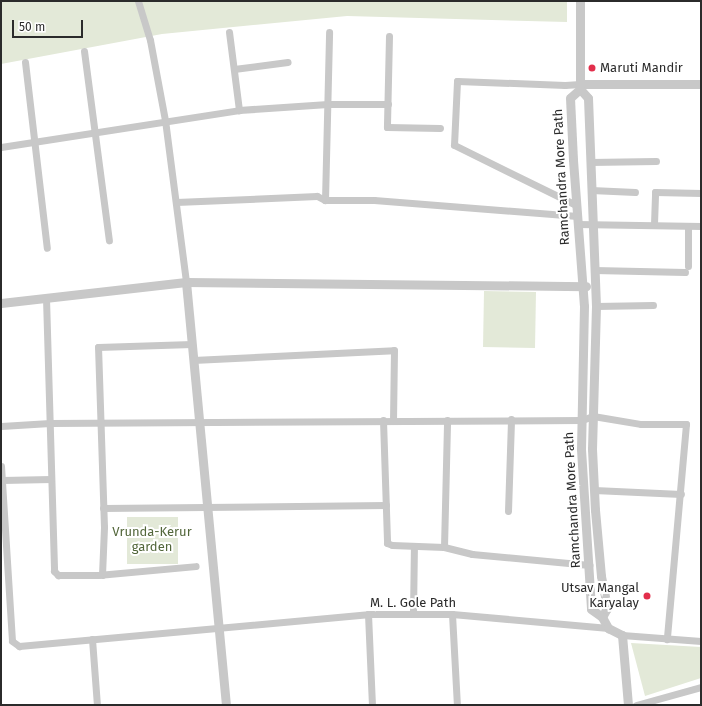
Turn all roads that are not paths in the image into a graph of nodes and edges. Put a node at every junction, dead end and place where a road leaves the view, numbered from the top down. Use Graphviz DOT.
graph roads {
  1 [pos="138,1"];
  2 [pos="580,1"];
  3 [pos="229,32"];
  4 [pos="329,32"];
  5 [pos="389,36"];
  6 [pos="84,51"];
  7 [pos="25,62"];
  8 [pos="288,62"];
  9 [pos="234,70"];
  10 [pos="701,84"];
  11 [pos="580,86"];
  12 [pos="328,104"];
  13 [pos="388,104"];
  14 [pos="239,110"];
  15 [pos="165,120"];
  16 [pos="440,128"];
  17 [pos="96,132"];
  18 [pos="36,141"];
  19 [pos="1,147"];
  20 [pos="656,161"];
  21 [pos="590,162"];
  22 [pos="591,190"];
  23 [pos="636,192"];
  24 [pos="701,193"];
  25 [pos="325,200"];
  26 [pos="176,202"];
  27 [pos="576,205"];
  28 [pos="577,220"];
  29 [pos="592,223"];
  30 [pos="654,224"];
  31 [pos="688,226"];
  32 [pos="701,226"];
  33 [pos="109,240"];
  34 [pos="47,248"];
  35 [pos="594,270"];
  36 [pos="186,282"];
  37 [pos="582,286"];
  38 [pos="595,286"];
  39 [pos="46,298"];
  40 [pos="1,304"];
  41 [pos="653,305"];
  42 [pos="596,306"];
  43 [pos="192,344"];
  44 [pos="193,360"];
  45 [pos="593,416"];
  46 [pos="511,419"];
  47 [pos="383,420"];
  48 [pos="393,420"];
  49 [pos="447,420"];
  50 [pos="582,420"];
  51 [pos="50,423"];
  52 [pos="101,423"];
  53 [pos="199,423"];
  54 [pos="1,426"];
  55 [pos="1,466"];
  56 [pos="51,479"];
  57 [pos="2,480"];
  58 [pos="594,490"];
  59 [pos="681,494"];
  60 [pos="386,505"];
  61 [pos="207,507"];
  62 [pos="103,508"];
  63 [pos="508,511"];
  64 [pos="414,546"];
  65 [pos="444,547"];
  66 [pos="589,565"];
  67 [pos="196,566"];
  68 [pos="102,575"];
  69 [pos="368,614"];
  70 [pos="413,614"];
  71 [pos="452,614"];
  72 [pos="602,617"];
  73 [pos="218,627"];
  74 [pos="608,628"];
  75 [pos="622,635"];
  76 [pos="92,639"];
  77 [pos="666,639"];
  78 [pos="701,641"];
  79 [pos="701,687"];
  80 [pos="97,705"];
  81 [pos="226,705"];
  82 [pos="372,705"];
  83 [pos="457,705"];
  84 [pos="628,705"];
  85 [pos="636,705"];
  1 -- 15 [label="street"];
  2 -- 11 [label="street, Ramchandra More Path"];
  3 -- 9 [label="street"];
  4 -- 12 [label="street"];
  5 -- 13 [label="street"];
  6 -- 17 [label="street"];
  7 -- 18 [label="street"];
  8 -- 9 [label="street"];
  9 -- 14 [label="street"];
  10 -- 11 [label="street"];
  11 -- 21 [label="street, Ramchandra More Path"];
  11 -- 27 [label="street, Ramchandra More Path"];
  11 -- 27 [label="street"];
  12 -- 13 [label="street"];
  12 -- 14 [label="street"];
  12 -- 25 [label="street"];
  13 -- 16 [label="street"];
  14 -- 15 [label="street"];
  15 -- 17 [label="street"];
  15 -- 26 [label="street"];
  17 -- 18 [label="street"];
  17 -- 33 [label="street"];
  18 -- 19 [label="street"];
  18 -- 34 [label="street"];
  20 -- 21 [label="street"];
  21 -- 22 [label="street, Ramchandra More Path"];
  22 -- 23 [label="street"];
  22 -- 29 [label="street, Ramchandra More Path"];
  24 -- 30 [label="street"];
  25 -- 26 [label="street"];
  25 -- 28 [label="street"];
  26 -- 36 [label="street"];
  27 -- 28 [label="street, Ramchandra More Path"];
  28 -- 29 [label="street"];
  28 -- 37 [label="street, Ramchandra More Path"];
  29 -- 30 [label="street"];
  29 -- 35 [label="street, Ramchandra More Path"];
  30 -- 31 [label="street"];
  31 -- 32 [label="street"];
  31 -- 35 [label="street"];
  35 -- 38 [label="street, Ramchandra More Path"];
  36 -- 37 [label="street"];
  36 -- 39 [label="street"];
  36 -- 43 [label="street"];
  37 -- 38 [label="street"];
  37 -- 50 [label="street, Ramchandra More Path"];
  38 -- 42 [label="street, Ramchandra More Path"];
  39 -- 40 [label="street"];
  39 -- 51 [label="street"];
  41 -- 42 [label="street"];
  42 -- 45 [label="street, Ramchandra More Path"];
  43 -- 44 [label="street"];
  43 -- 52 [label="street"];
  44 -- 48 [label="street"];
  44 -- 53 [label="street"];
  45 -- 50 [label="street"];
  45 -- 58 [label="street, Ramchandra More Path"];
  45 -- 59 [label="street"];
  46 -- 49 [label="street"];
  46 -- 50 [label="street"];
  46 -- 63 [label="street"];
  47 -- 48 [label="street"];
  47 -- 53 [label="street"];
  47 -- 60 [label="street"];
  48 -- 49 [label="street"];
  49 -- 65 [label="street"];
  50 -- 66 [label="street, Ramchandra More Path"];
  51 -- 52 [label="street"];
  51 -- 54 [label="street"];
  51 -- 56 [label="street"];
  52 -- 53 [label="street"];
  52 -- 62 [label="street"];
  53 -- 61 [label="street"];
  55 -- 57 [label="street"];
  56 -- 57 [label="street"];
  56 -- 68 [label="street"];
  57 -- 76 [label="street, M. L. Gole Path"];
  58 -- 59 [label="street"];
  58 -- 72 [label="street, Ramchandra More Path"];
  59 -- 77 [label="street"];
  60 -- 61 [label="street"];
  60 -- 64 [label="street"];
  61 -- 62 [label="street"];
  61 -- 73 [label="street"];
  62 -- 68 [label="street"];
  64 -- 65 [label="street"];
  64 -- 70 [label="street"];
  65 -- 66 [label="street"];
  66 -- 72 [label="street, Ramchandra More Path"];
  67 -- 68 [label="street"];
  69 -- 70 [label="street, M. L. Gole Path"];
  69 -- 73 [label="street, M. L. Gole Path"];
  69 -- 82 [label="street"];
  70 -- 71 [label="street, M. L. Gole Path"];
  71 -- 74 [label="street, M. L. Gole Path"];
  71 -- 83 [label="street"];
  72 -- 74 [label="street"];
  73 -- 76 [label="street, M. L. Gole Path"];
  73 -- 81 [label="street"];
  74 -- 75 [label="street"];
  75 -- 77 [label="street"];
  75 -- 84 [label="street"];
  76 -- 80 [label="street"];
  77 -- 78 [label="street"];
  79 -- 85 [label="street"];
}
